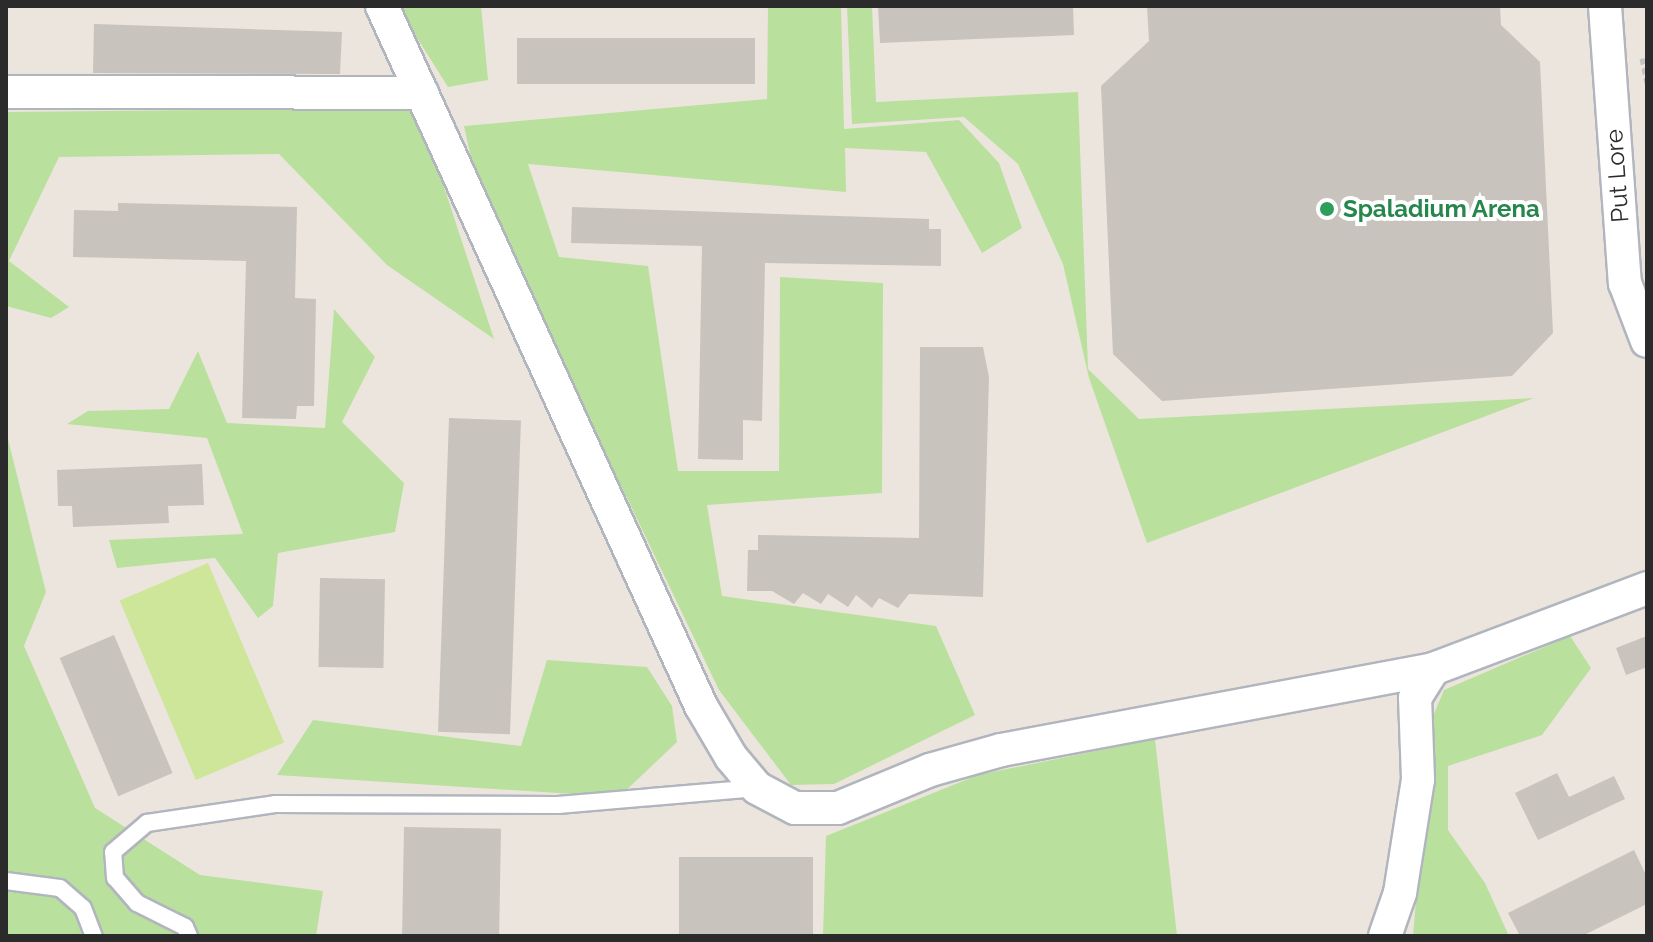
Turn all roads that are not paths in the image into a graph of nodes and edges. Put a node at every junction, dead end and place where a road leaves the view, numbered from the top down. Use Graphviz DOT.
graph roads {
  1 [pos="382,6"];
  2 [pos="1605,6"];
  3 [pos="6,92"];
  4 [pos="422,93"];
  5 [pos="1647,341"];
  6 [pos="1647,588"];
  7 [pos="1433,669"];
  8 [pos="757,788"];
  9 [pos="6,881"];
  10 [pos="94,936"];
  11 [pos="189,936"];
  12 [pos="1385,936"];
  1 -- 4 [label="street"];
  2 -- 5 [label="street, Put Lore"];
  3 -- 4 [label="street"];
  4 -- 8 [label="street"];
  6 -- 7 [label="street"];
  7 -- 8 [label="street"];
  7 -- 12 [label="street"];
  8 -- 11 [label="lane"];
  9 -- 10 [label="lane"];
}
